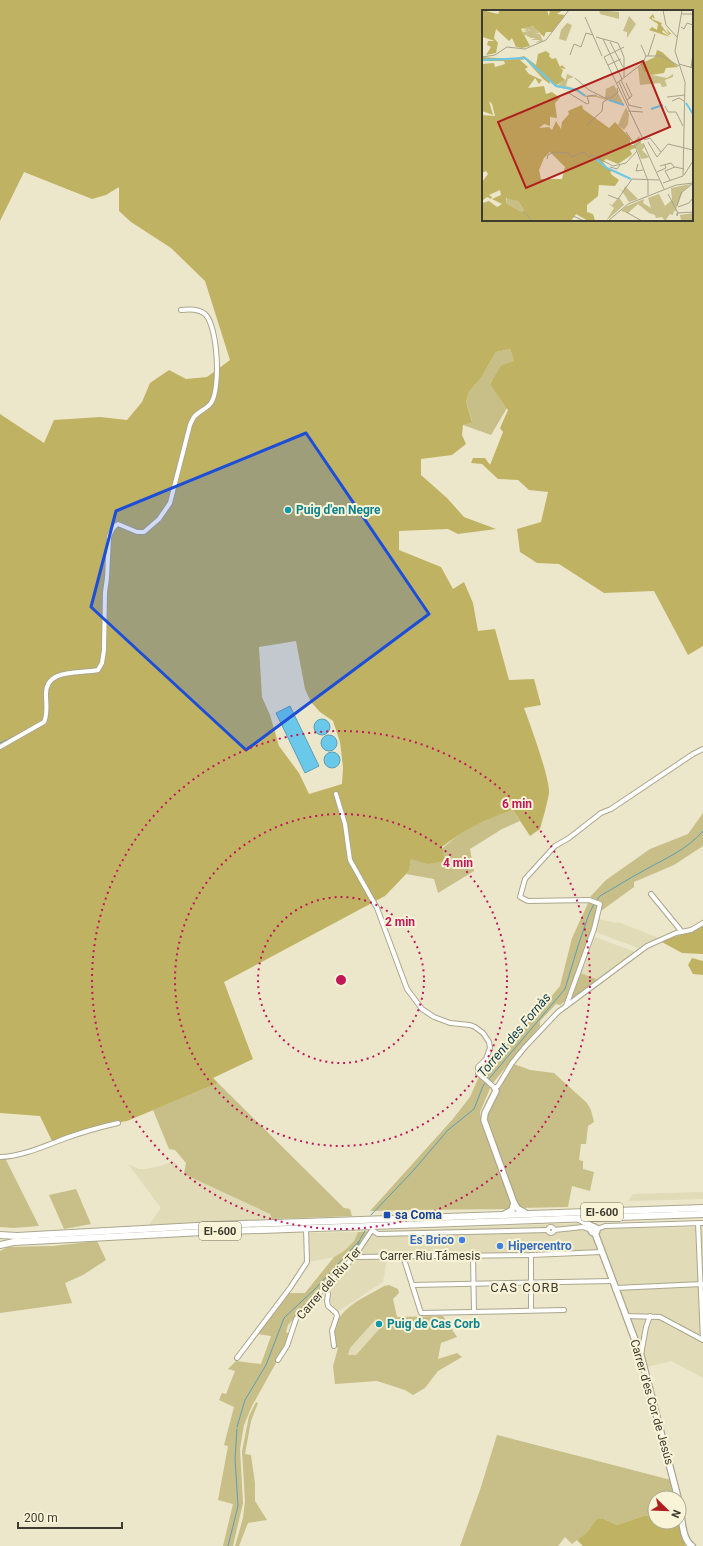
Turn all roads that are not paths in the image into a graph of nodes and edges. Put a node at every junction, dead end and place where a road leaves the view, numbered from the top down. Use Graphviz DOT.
graph roads {
  1 [pos="181,310"];
  2 [pos="0,747"];
  3 [pos="703,748"];
  4 [pos="336,794"];
  5 [pos="651,894"];
  6 [pos="703,923"];
  7 [pos="682,932"];
  8 [pos="566,1006"];
  9 [pos="494,1086"];
  10 [pos="118,1124"];
  11 [pos="0,1157"];
  12 [pos="514,1203"];
  13 [pos="703,1208"];
  14 [pos="524,1212"];
  15 [pos="553,1213"];
  16 [pos="703,1214"];
  17 [pos="501,1215"];
  18 [pos="577,1218"];
  19 [pos="604,1218"];
  20 [pos="472,1222"];
  21 [pos="700,1223"];
  22 [pos="371,1225"];
  23 [pos="306,1228"];
  24 [pos="595,1229"];
  25 [pos="481,1231"];
  26 [pos="0,1235"];
  27 [pos="0,1245"];
  28 [pos="602,1252"];
  29 [pos="531,1255"];
  30 [pos="403,1256"];
  31 [pos="473,1256"];
  32 [pos="354,1257"];
  33 [pos="612,1281"];
  34 [pos="531,1283"];
  35 [pos="473,1284"];
  36 [pos="702,1284"];
  37 [pos="412,1285"];
  38 [pos="326,1287"];
  39 [pos="615,1288"];
  40 [pos="531,1310"];
  41 [pos="564,1310"];
  42 [pos="474,1312"];
  43 [pos="626,1316"];
  44 [pos="650,1316"];
  45 [pos="703,1340"];
  46 [pos="334,1346"];
  47 [pos="641,1356"];
  48 [pos="237,1358"];
  49 [pos="278,1360"];
  50 [pos="676,1490"];
  51 [pos="684,1530"];
  52 [pos="692,1546"];
  1 -- 2 [label="street"];
  3 -- 8 [label="street"];
  4 -- 9 [label="street"];
  5 -- 7 [label="street"];
  6 -- 7 [label="street"];
  7 -- 8 [label="street"];
  8 -- 9 [label="street"];
  9 -- 12 [label="street"];
  10 -- 11 [label="street"];
  12 -- 14 [label="street"];
  12 -- 17 [label="street"];
  13 -- 15 [label="main road, EI-600"];
  14 -- 15 [label="street"];
  15 -- 17 [label="main road, EI-600"];
  16 -- 19 [label="main road, EI-600"];
  17 -- 22 [label="main road, EI-600"];
  18 -- 19 [label="main road, EI-600"];
  18 -- 20 [label="main road, EI-600"];
  18 -- 24 [label="main road"];
  19 -- 24 [label="main road"];
  20 -- 22 [label="main road, EI-600"];
  20 -- 25 [label="street"];
  21 -- 24 [label="street"];
  21 -- 36 [label="street"];
  22 -- 23 [label="main road, EI-600"];
  22 -- 25 [label="street"];
  22 -- 26 [label="main road, EI-600"];
  22 -- 32 [label="street, Carrer del Riu Ter"];
  23 -- 27 [label="main road, EI-600"];
  23 -- 48 [label="street"];
  24 -- 25 [label="street"];
  24 -- 28 [label="street, Carrer d'es Cor de Jesús"];
  28 -- 29 [label="street, Carrer Riu Támesis"];
  28 -- 33 [label="street, Carrer d'es Cor de Jesús"];
  29 -- 31 [label="street, Carrer Riu Támesis"];
  29 -- 34 [label="street"];
  30 -- 31 [label="street, Carrer Riu Támesis"];
  30 -- 32 [label="street, Carrer Riu Támesis"];
  30 -- 37 [label="street"];
  31 -- 35 [label="street"];
  32 -- 38 [label="street, Carrer del Riu Ter"];
  33 -- 34 [label="street"];
  33 -- 39 [label="street, Carrer d'es Cor de Jesús"];
  34 -- 35 [label="street"];
  34 -- 40 [label="street"];
  35 -- 37 [label="street"];
  35 -- 42 [label="street"];
  36 -- 39 [label="street"];
  36 -- 45 [label="street"];
  37 -- 42 [label="street"];
  38 -- 46 [label="street"];
  38 -- 49 [label="street, Carrer del Riu Ter"];
  39 -- 43 [label="street, Carrer d'es Cor de Jesús"];
  40 -- 41 [label="street"];
  40 -- 42 [label="street"];
  43 -- 44 [label="street"];
  43 -- 47 [label="street, Carrer d'es Cor de Jesús"];
  44 -- 45 [label="street"];
  44 -- 47 [label="street"];
  47 -- 50 [label="street, Carrer d'es Cor de Jesús"];
  51 -- 52 [label="street"];
}
